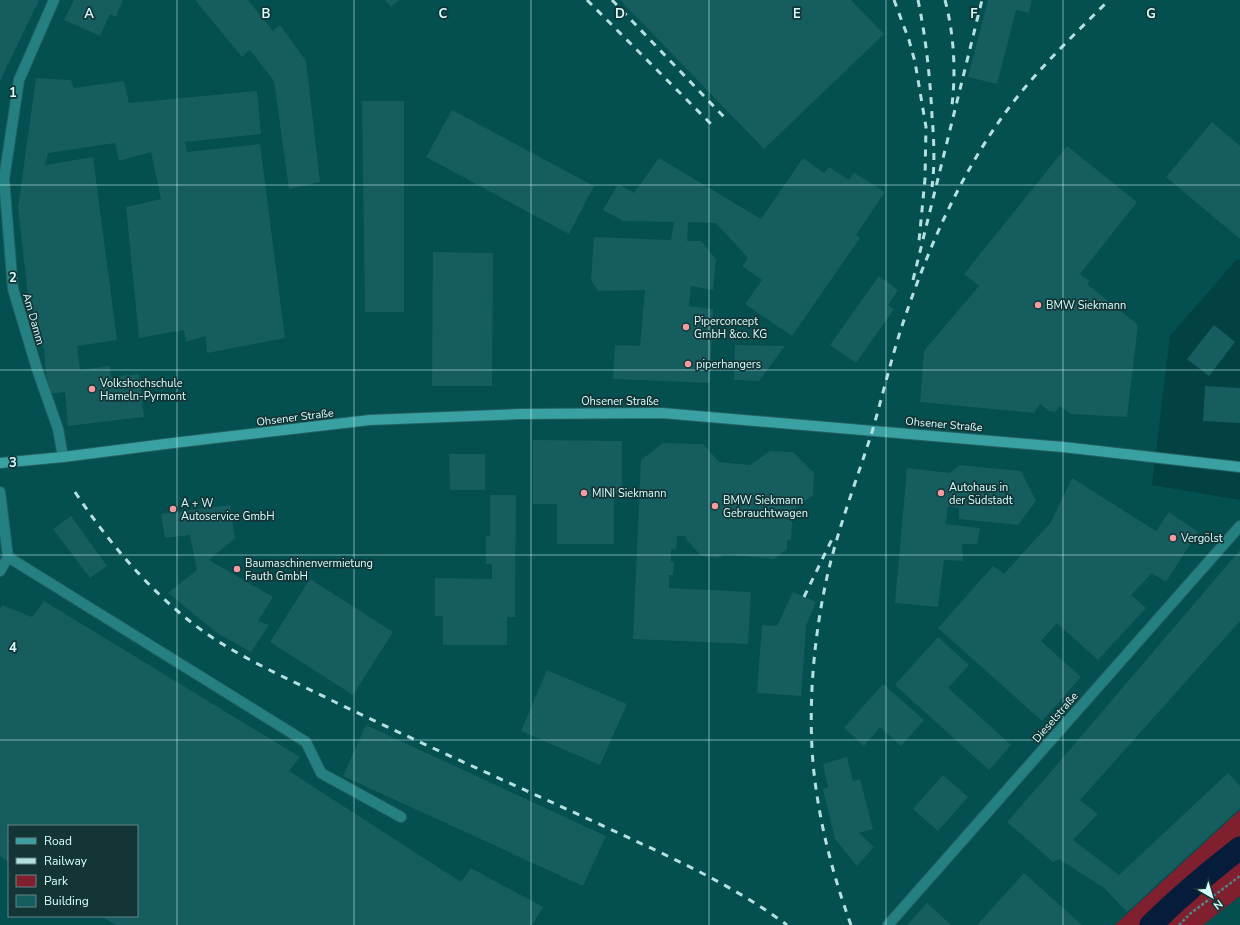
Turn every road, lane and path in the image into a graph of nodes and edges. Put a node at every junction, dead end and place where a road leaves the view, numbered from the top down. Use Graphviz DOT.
graph roads {
  1 [pos="54,0"];
  2 [pos="63,457"];
  3 [pos="0,463"];
  4 [pos="1240,467"];
  5 [pos="0,492"];
  6 [pos="1240,526"];
  7 [pos="8,557"];
  8 [pos="0,571"];
  9 [pos="401,817"];
  10 [pos="1240,876"];
  11 [pos="888,925"];
  12 [pos="1179,925"];
  1 -- 2 [label="street, Am Damm"];
  2 -- 3 [label="main road, Ohsener Straße"];
  2 -- 4 [label="main road, Ohsener Straße"];
  5 -- 7 [label="street"];
  6 -- 11 [label="street, Dieselstraße"];
  7 -- 8 [label="street"];
  7 -- 9 [label="street"];
  10 -- 12 [label="path"];
}
